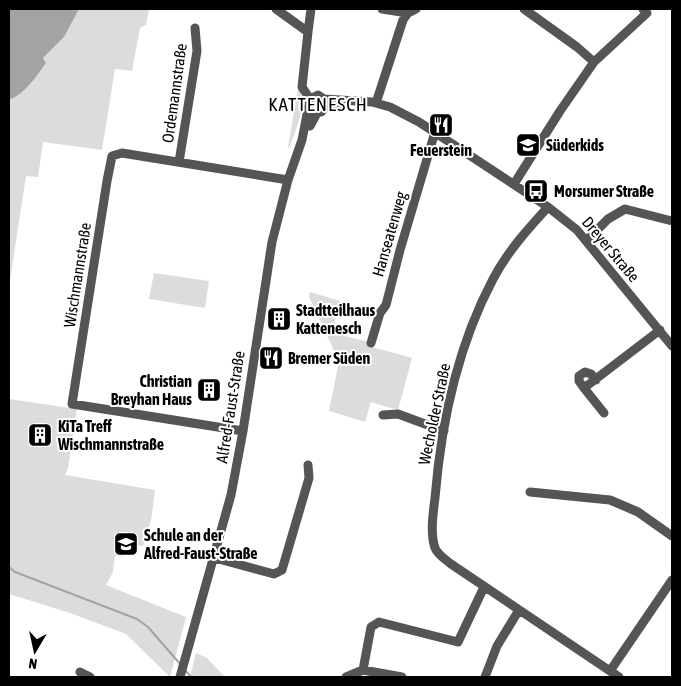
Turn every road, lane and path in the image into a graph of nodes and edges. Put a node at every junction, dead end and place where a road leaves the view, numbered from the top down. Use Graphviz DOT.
graph roads {
  1 [pos="276,9"];
  2 [pos="311,9"];
  3 [pos="382,9"];
  4 [pos="524,9"];
  5 [pos="412,11"];
  6 [pos="645,11"];
  7 [pos="195,28"];
  8 [pos="308,32"];
  9 [pos="594,62"];
  10 [pos="325,102"];
  11 [pos="376,102"];
  12 [pos="312,107"];
  13 [pos="435,132"];
  14 [pos="179,162"];
  15 [pos="288,180"];
  16 [pos="514,184"];
  17 [pos="548,207"];
  18 [pos="672,221"];
  19 [pos="586,241"];
  20 [pos="660,330"];
  21 [pos="371,342"];
  22 [pos="672,346"];
  23 [pos="596,380"];
  24 [pos="584,388"];
  25 [pos="604,413"];
  26 [pos="384,415"];
  27 [pos="243,431"];
  28 [pos="444,431"];
  29 [pos="308,465"];
  30 [pos="530,492"];
  31 [pos="672,536"];
  32 [pos="215,558"];
  33 [pos="672,580"];
  34 [pos="484,587"];
  35 [pos="519,610"];
  36 [pos="363,670"];
  37 [pos="610,671"];
  38 [pos="80,672"];
  39 [pos="180,675"];
  40 [pos="90,677"];
  41 [pos="346,677"];
  42 [pos="402,677"];
  43 [pos="485,677"];
  44 [pos="619,677"];
  1 -- 8 [label="street"];
  2 -- 8 [label="street"];
  3 -- 5 [label="street"];
  4 -- 9 [label="street"];
  5 -- 11 [label="street"];
  6 -- 9 [label="street"];
  7 -- 14 [label="street, Ordemannstraße"];
  8 -- 12 [label="street"];
  9 -- 16 [label="street"];
  10 -- 11 [label="street, Alfred-Faust-Straße"];
  10 -- 12 [label="street, Alfred-Faust-Straße"];
  10 -- 12 [label="street, Alfred-Faust-Straße"];
  11 -- 13 [label="street, Alfred-Faust-Straße"];
  12 -- 15 [label="street, Alfred-Faust-Straße"];
  13 -- 16 [label="street, Alfred-Faust-Straße"];
  13 -- 21 [label="street, Hanseatenweg"];
  14 -- 15 [label="street, Wischmannstraße"];
  14 -- 27 [label="street, Wischmannstraße"];
  15 -- 27 [label="street, Alfred-Faust-Straße"];
  16 -- 17 [label="street, Dreyer Straße"];
  17 -- 19 [label="street, Dreyer Straße"];
  17 -- 28 [label="street, Wecholder Straße"];
  18 -- 19 [label="street"];
  19 -- 20 [label="street, Dreyer Straße"];
  20 -- 22 [label="street, Dreyer Straße"];
  20 -- 23 [label="street"];
  23 -- 24 [label="street"];
  23 -- 24 [label="street"];
  24 -- 25 [label="street"];
  26 -- 28 [label="street"];
  27 -- 32 [label="street, Alfred-Faust-Straße"];
  28 -- 34 [label="street, Wecholder Straße"];
  29 -- 32 [label="street"];
  30 -- 31 [label="street"];
  32 -- 39 [label="street, Alfred-Faust-Straße"];
  33 -- 37 [label="street"];
  34 -- 35 [label="street, Wecholder Straße"];
  34 -- 36 [label="street"];
  35 -- 37 [label="street, Wecholder Straße"];
  35 -- 43 [label="street"];
  36 -- 41 [label="street"];
  36 -- 42 [label="street"];
  37 -- 44 [label="street, Wecholder Straße"];
  38 -- 40 [label="street"];
}
